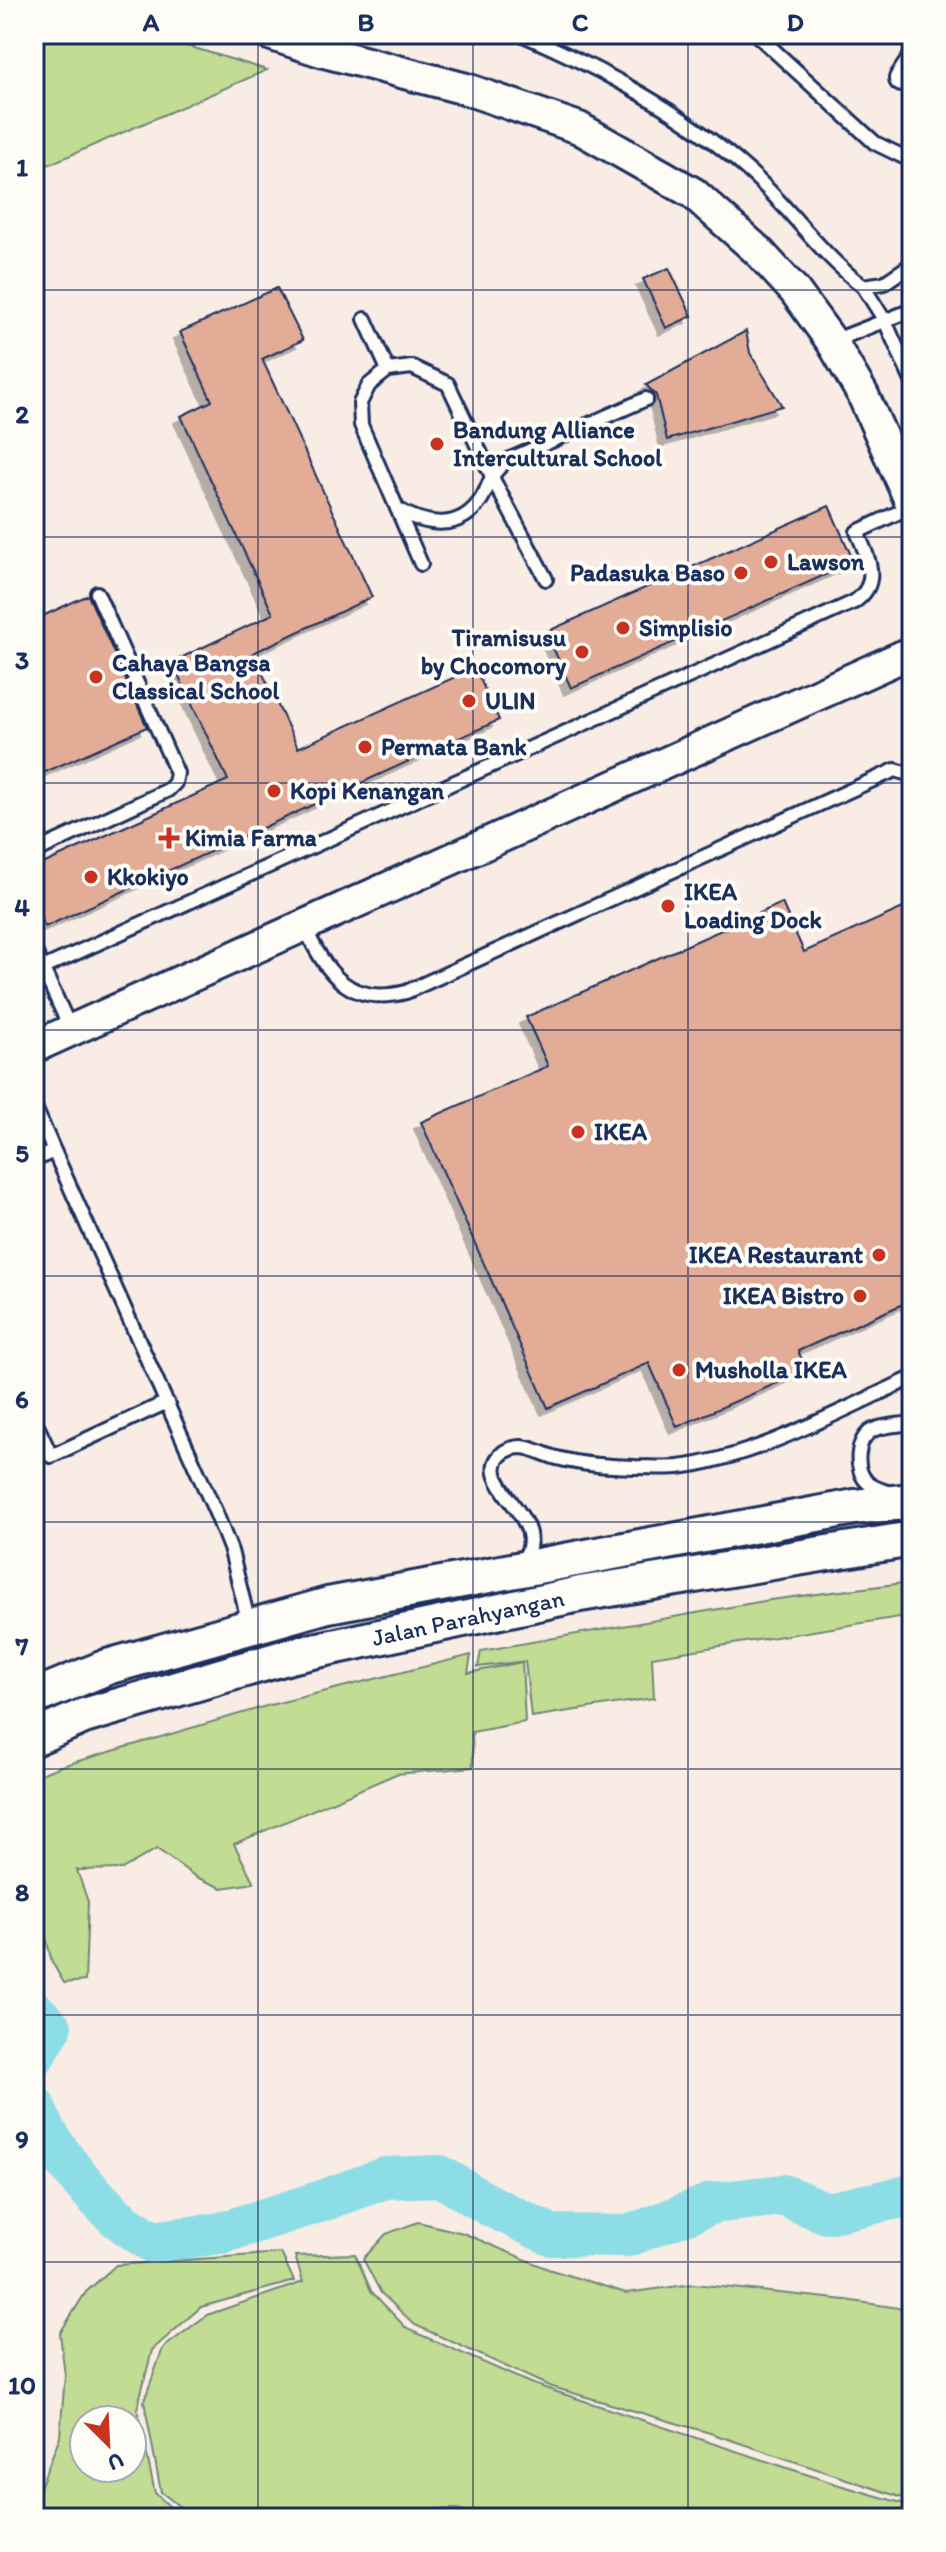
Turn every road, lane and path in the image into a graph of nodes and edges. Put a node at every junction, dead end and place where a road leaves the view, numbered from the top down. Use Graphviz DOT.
graph roads {
  1 [pos="269,34"];
  2 [pos="521,34"];
  3 [pos="756,34"];
  4 [pos="912,161"];
  5 [pos="912,264"];
  6 [pos="863,286"];
  7 [pos="912,310"];
  8 [pos="365,319"];
  9 [pos="885,321"];
  10 [pos="832,342"];
  11 [pos="388,370"];
  12 [pos="912,381"];
  13 [pos="646,399"];
  14 [pos="491,475"];
  15 [pos="912,506"];
  16 [pos="397,509"];
  17 [pos="421,564"];
  18 [pos="546,579"];
  19 [pos="97,593"];
  20 [pos="912,652"];
  21 [pos="912,775"];
  22 [pos="34,852"];
  23 [pos="304,926"];
  24 [pos="34,949"];
  25 [pos="38,970"];
  26 [pos="71,1031"];
  27 [pos="36,1040"];
  28 [pos="34,1105"];
  29 [pos="54,1151"];
  30 [pos="34,1160"];
  31 [pos="912,1378"];
  32 [pos="167,1402"];
  33 [pos="34,1419"];
  34 [pos="912,1423"];
  35 [pos="912,1500"];
  36 [pos="912,1539"];
  37 [pos="512,1571"];
  38 [pos="249,1628"];
  39 [pos="34,1697"];
  40 [pos="34,1738"];
  1 -- 10 [label="street"];
  2 -- 6 [label="lane"];
  3 -- 4 [label="lane"];
  5 -- 6 [label="lane"];
  6 -- 9 [label="lane"];
  7 -- 9 [label="lane"];
  8 -- 11 [label="lane"];
  9 -- 10 [label="lane"];
  9 -- 12 [label="lane"];
  10 -- 15 [label="street"];
  11 -- 14 [label="lane"];
  11 -- 16 [label="lane"];
  13 -- 14 [label="lane"];
  14 -- 16 [label="lane"];
  14 -- 18 [label="lane"];
  15 -- 25 [label="lane"];
  16 -- 17 [label="lane"];
  19 -- 22 [label="lane"];
  20 -- 23 [label="street"];
  21 -- 23 [label="lane"];
  23 -- 26 [label="street"];
  24 -- 25 [label="lane"];
  25 -- 26 [label="lane"];
  26 -- 27 [label="street"];
  28 -- 29 [label="lane"];
  29 -- 30 [label="lane"];
  29 -- 32 [label="lane"];
  31 -- 37 [label="lane"];
  32 -- 33 [label="lane"];
  32 -- 38 [label="lane"];
  34 -- 35 [label="lane"];
  35 -- 37 [label="main road, Jalan Parahyangan"];
  36 -- 40 [label="main road, Jalan Parahyangan"];
  37 -- 38 [label="main road, Jalan Parahyangan"];
  38 -- 39 [label="main road, Jalan Parahyangan"];
}
